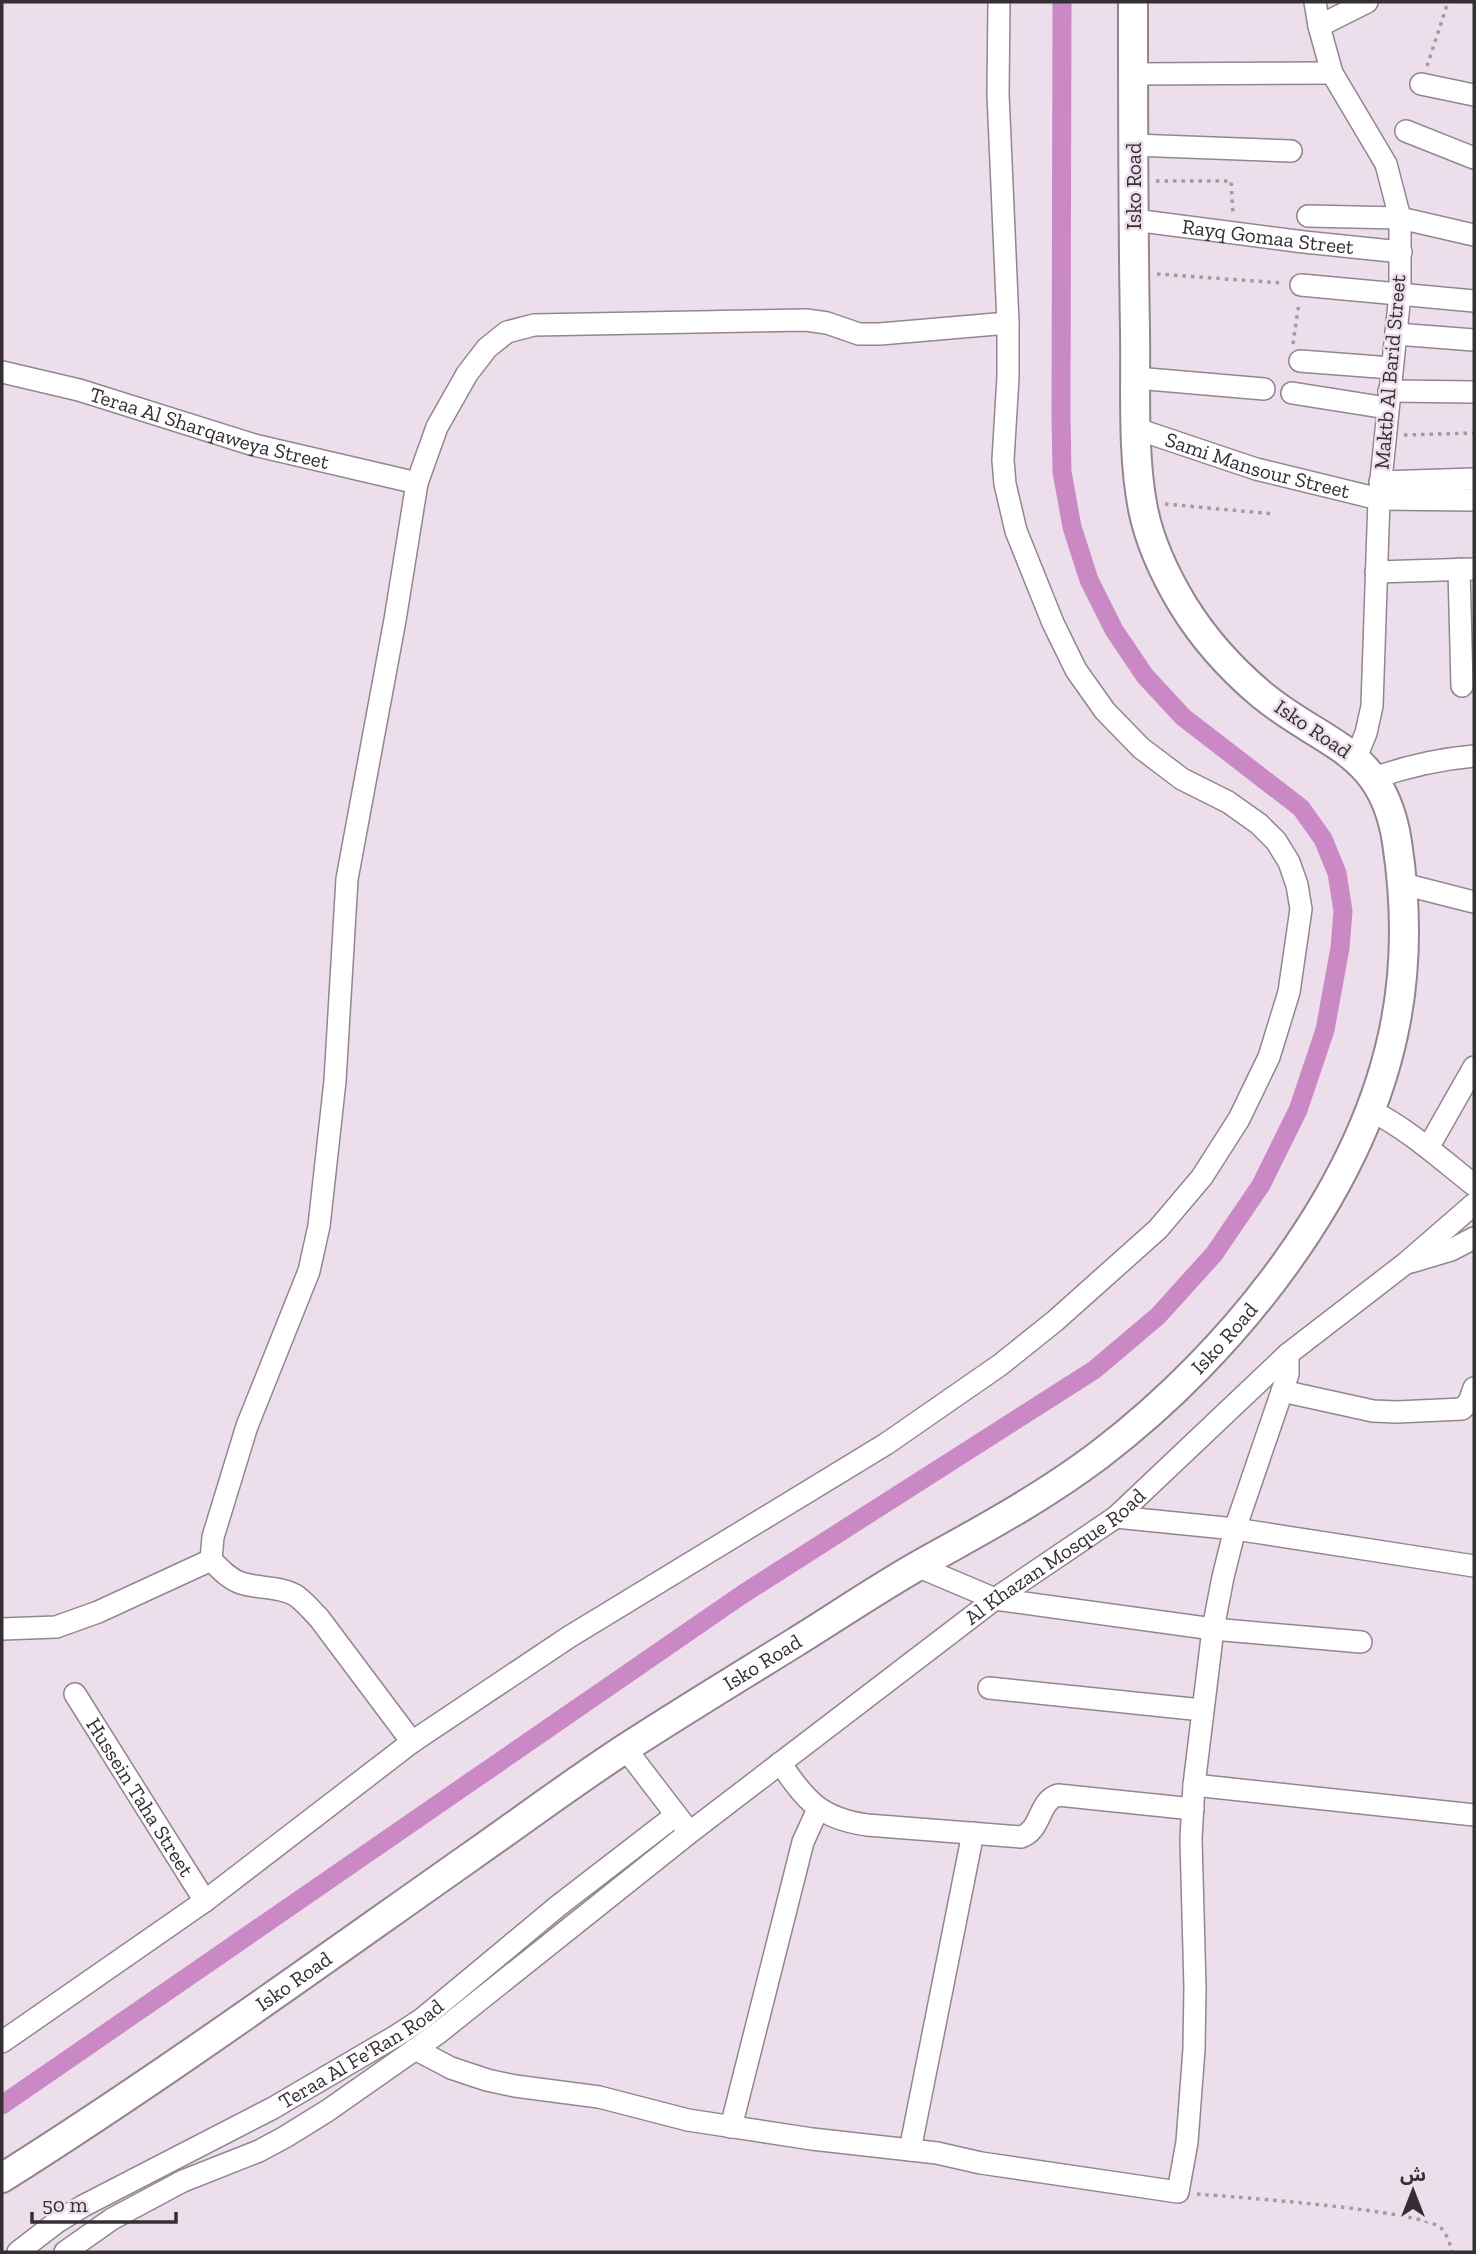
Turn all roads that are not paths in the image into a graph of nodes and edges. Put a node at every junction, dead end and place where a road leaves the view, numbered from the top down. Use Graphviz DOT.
graph roads {
  1 [pos="999,2"];
  2 [pos="1133,2"];
  3 [pos="1315,2"];
  4 [pos="1367,2"];
  5 [pos="1319,26"];
  6 [pos="1133,74"];
  7 [pos="1332,74"];
  8 [pos="1421,84"];
  9 [pos="1474,95"];
  10 [pos="1406,131"];
  11 [pos="1133,145"];
  12 [pos="1291,151"];
  13 [pos="1474,158"];
  14 [pos="1308,216"];
  15 [pos="1400,218"];
  16 [pos="1134,220"];
  17 [pos="1474,235"];
  18 [pos="1401,252"];
  19 [pos="1301,285"];
  20 [pos="1400,294"];
  21 [pos="1474,301"];
  22 [pos="1008,323"];
  23 [pos="1395,334"];
  24 [pos="1474,340"];
  25 [pos="1300,361"];
  26 [pos="1391,368"];
  27 [pos="2,372"];
  28 [pos="1136,379"];
  29 [pos="1264,389"];
  30 [pos="1474,392"];
  31 [pos="1292,393"];
  32 [pos="1388,400"];
  33 [pos="1137,429"];
  34 [pos="1474,479"];
  35 [pos="417,483"];
  36 [pos="1380,491"];
  37 [pos="1474,500"];
  38 [pos="1467,569"];
  39 [pos="1376,572"];
  40 [pos="1462,686"];
  41 [pos="1474,756"];
  42 [pos="1356,757"];
  43 [pos="1374,778"];
  44 [pos="1403,884"];
  45 [pos="1474,902"];
  46 [pos="1474,1067"];
  47 [pos="1370,1110"];
  48 [pos="1428,1148"];
  49 [pos="1474,1185"];
  50 [pos="1474,1204"];
  51 [pos="1474,1238"];
  52 [pos="1406,1263"];
  53 [pos="1288,1354"];
  54 [pos="1474,1388"];
  55 [pos="1282,1391"];
  56 [pos="1116,1517"];
  57 [pos="1235,1529"];
  58 [pos="211,1560"];
  59 [pos="917,1566"];
  60 [pos="1474,1566"];
  61 [pos="995,1599"];
  62 [pos="2,1629"];
  63 [pos="1213,1629"];
  64 [pos="1362,1642"];
  65 [pos="989,1688"];
  66 [pos="75,1694"];
  67 [pos="1202,1710"];
  68 [pos="412,1742"];
  69 [pos="625,1748"];
  70 [pos="780,1763"];
  71 [pos="1194,1785"];
  72 [pos="818,1809"];
  73 [pos="1193,1809"];
  74 [pos="676,1815"];
  75 [pos="1474,1815"];
  76 [pos="689,1833"];
  77 [pos="973,1833"];
  78 [pos="205,1901"];
  79 [pos="2,2042"];
  80 [pos="415,2049"];
  81 [pos="731,2127"];
  82 [pos="911,2150"];
  83 [pos="2,2178"];
  84 [pos="18,2252"];
  85 [pos="65,2252"];
  1 -- 22 [label="street"];
  2 -- 6 [label="street, Isko Road"];
  3 -- 5 [label="street, Maktb Al Barid Street"];
  4 -- 5 [label="street"];
  5 -- 7 [label="street, Maktb Al Barid Street"];
  6 -- 7 [label="street"];
  6 -- 11 [label="street, Isko Road"];
  7 -- 15 [label="street, Maktb Al Barid Street"];
  8 -- 9 [label="street"];
  10 -- 13 [label="street"];
  11 -- 12 [label="street"];
  11 -- 16 [label="street, Isko Road"];
  14 -- 15 [label="street"];
  15 -- 17 [label="street"];
  15 -- 18 [label="street, Maktb Al Barid Street"];
  16 -- 18 [label="street, Rayq Gomaa Street"];
  16 -- 28 [label="street, Isko Road"];
  18 -- 20 [label="street, Maktb Al Barid Street"];
  19 -- 20 [label="street"];
  20 -- 21 [label="street"];
  20 -- 23 [label="street, Maktb Al Barid Street"];
  22 -- 35 [label="street"];
  22 -- 68 [label="street"];
  23 -- 24 [label="street"];
  23 -- 26 [label="street, Maktb Al Barid Street"];
  25 -- 26 [label="street"];
  26 -- 32 [label="street, Maktb Al Barid Street"];
  27 -- 35 [label="street, Teraa Al Sharqaweya Street"];
  28 -- 29 [label="street"];
  28 -- 33 [label="street, Isko Road"];
  30 -- 32 [label="street"];
  31 -- 32 [label="street"];
  32 -- 36 [label="street, Maktb Al Barid Street"];
  33 -- 36 [label="street, Sami Mansour Street"];
  33 -- 42 [label="street, Isko Road"];
  34 -- 36 [label="street"];
  35 -- 58 [label="street"];
  36 -- 37 [label="street"];
  36 -- 39 [label="street, Maktb Al Barid Street"];
  38 -- 39 [label="street"];
  38 -- 40 [label="street"];
  39 -- 42 [label="street, Maktb Al Barid Street"];
  41 -- 43 [label="street"];
  42 -- 43 [label="street, Isko Road"];
  43 -- 44 [label="street, Isko Road"];
  44 -- 45 [label="street"];
  44 -- 47 [label="street, Isko Road"];
  46 -- 48 [label="street"];
  47 -- 48 [label="street"];
  47 -- 59 [label="street, Isko Road"];
  48 -- 49 [label="street"];
  50 -- 52 [label="street, Al Khazan Mosque Road"];
  51 -- 52 [label="street, Al Khazan Mosque Road"];
  52 -- 53 [label="street, Al Khazan Mosque Road"];
  53 -- 55 [label="street"];
  53 -- 56 [label="street, Al Khazan Mosque Road"];
  54 -- 55 [label="street"];
  55 -- 57 [label="street"];
  56 -- 57 [label="street"];
  56 -- 61 [label="street, Al Khazan Mosque Road"];
  57 -- 60 [label="street"];
  57 -- 63 [label="street"];
  58 -- 62 [label="street"];
  58 -- 68 [label="street"];
  59 -- 61 [label="street"];
  59 -- 69 [label="street, Isko Road"];
  61 -- 63 [label="street"];
  61 -- 70 [label="street, Al Khazan Mosque Road"];
  63 -- 64 [label="street"];
  63 -- 67 [label="street"];
  65 -- 67 [label="street"];
  66 -- 78 [label="street, Hussein Taha Street"];
  67 -- 71 [label="street"];
  68 -- 78 [label="street"];
  69 -- 74 [label="street"];
  69 -- 83 [label="street, Isko Road"];
  70 -- 72 [label="street"];
  70 -- 76 [label="street, Al Khazan Mosque Road"];
  71 -- 73 [label="street"];
  71 -- 75 [label="street"];
  72 -- 77 [label="street"];
  72 -- 81 [label="street"];
  73 -- 77 [label="street"];
  73 -- 82 [label="street"];
  74 -- 76 [label="street"];
  74 -- 84 [label="street, Teraa Al Fe'Ran Road"];
  76 -- 80 [label="street, Teraa Al Fe'Ran Road"];
  77 -- 82 [label="street"];
  78 -- 79 [label="street"];
  80 -- 81 [label="street"];
  80 -- 85 [label="street, Teraa Al Fe'Ran Road"];
  81 -- 82 [label="street"];
}
